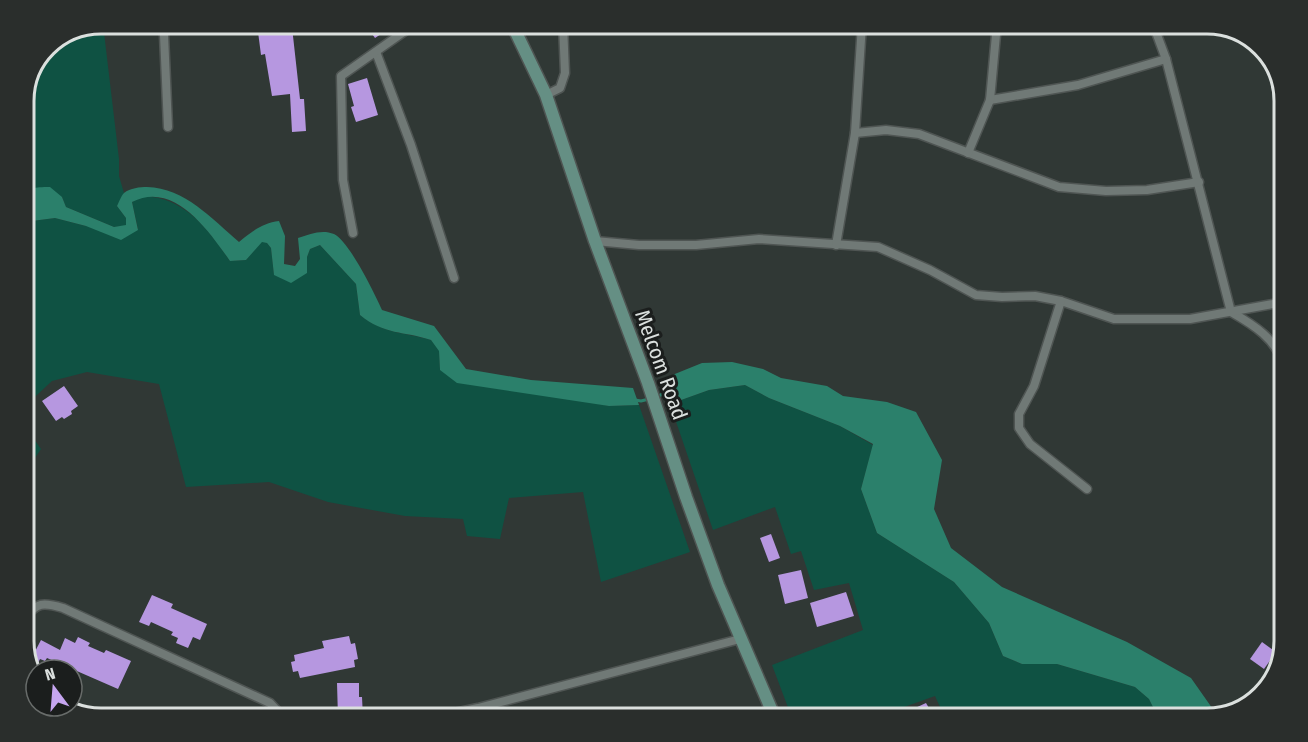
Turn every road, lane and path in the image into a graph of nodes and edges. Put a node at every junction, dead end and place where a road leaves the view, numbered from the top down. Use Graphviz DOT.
graph roads {
  1 [pos="164,34"];
  2 [pos="401,34"];
  3 [pos="517,34"];
  4 [pos="563,34"];
  5 [pos="861,34"];
  6 [pos="997,34"];
  7 [pos="1157,34"];
  8 [pos="376,52"];
  9 [pos="1166,59"];
  10 [pos="546,95"];
  11 [pos="990,100"];
  12 [pos="168,127"];
  13 [pos="855,133"];
  14 [pos="968,153"];
  15 [pos="1199,182"];
  16 [pos="353,233"];
  17 [pos="595,241"];
  18 [pos="836,245"];
  19 [pos="454,278"];
  20 [pos="1061,301"];
  21 [pos="1273,304"];
  22 [pos="1231,312"];
  23 [pos="1273,345"];
  24 [pos="1087,489"];
  25 [pos="35,606"];
  26 [pos="740,639"];
  27 [pos="275,708"];
  28 [pos="478,708"];
  29 [pos="771,708"];
  1 -- 12 [label="street"];
  2 -- 8 [label="street"];
  3 -- 10 [label="main road, Melcom Road"];
  4 -- 10 [label="street"];
  5 -- 13 [label="street"];
  6 -- 11 [label="street"];
  7 -- 9 [label="street"];
  8 -- 16 [label="street"];
  8 -- 19 [label="street"];
  9 -- 11 [label="street"];
  9 -- 15 [label="street"];
  10 -- 17 [label="main road, Melcom Road"];
  11 -- 14 [label="street"];
  13 -- 14 [label="street"];
  13 -- 18 [label="street"];
  14 -- 15 [label="street"];
  15 -- 22 [label="street"];
  17 -- 18 [label="street"];
  17 -- 26 [label="main road, Melcom Road"];
  18 -- 20 [label="street"];
  20 -- 22 [label="street"];
  20 -- 24 [label="street"];
  21 -- 22 [label="street"];
  22 -- 23 [label="street"];
  25 -- 27 [label="street"];
  26 -- 28 [label="street"];
  26 -- 29 [label="main road, Melcom Road"];
}
